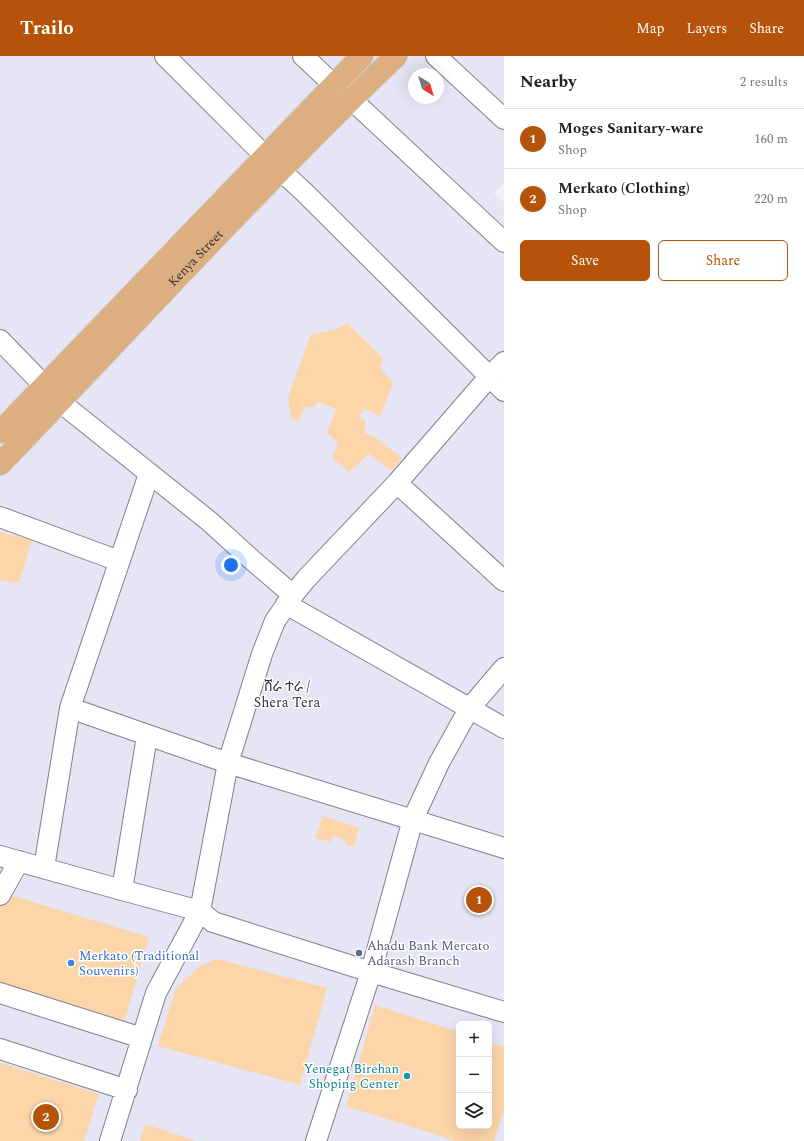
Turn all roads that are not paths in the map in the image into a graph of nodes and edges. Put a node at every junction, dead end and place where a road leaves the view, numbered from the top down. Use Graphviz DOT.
graph roads {
  1 [pos="165,56"];
  2 [pos="303,56"];
  3 [pos="362,56"];
  4 [pos="396,56"];
  5 [pos="436,56"];
  6 [pos="334,85"];
  7 [pos="351,99"];
  8 [pos="504,119"];
  9 [pos="273,164"];
  10 [pos="504,242"];
  11 [pos="0,340"];
  12 [pos="504,362"];
  13 [pos="489,377"];
  14 [pos="44,387"];
  15 [pos="504,391"];
  16 [pos="60,402"];
  17 [pos="0,432"];
  18 [pos="0,464"];
  19 [pos="149,474"];
  20 [pos="396,483"];
  21 [pos="0,516"];
  22 [pos="120,561"];
  23 [pos="504,581"];
  24 [pos="290,599"];
  25 [pos="504,668"];
  26 [pos="70,708"];
  27 [pos="468,709"];
  28 [pos="504,728"];
  29 [pos="147,736"];
  30 [pos="228,763"];
  31 [pos="413,819"];
  32 [pos="504,848"];
  33 [pos="0,856"];
  34 [pos="19,861"];
  35 [pos="44,868"];
  36 [pos="122,890"];
  37 [pos="0,895"];
  38 [pos="200,911"];
  39 [pos="371,972"];
  40 [pos="0,993"];
  41 [pos="504,1012"];
  42 [pos="142,1038"];
  43 [pos="0,1049"];
  44 [pos="127,1090"];
  45 [pos="110,1141"];
  46 [pos="316,1141"];
  1 -- 9 [label="street"];
  2 -- 6 [label="street"];
  3 -- 6 [label="main road"];
  4 -- 7 [label="main road, Kenya Street"];
  5 -- 8 [label="street"];
  6 -- 9 [label="main road"];
  7 -- 9 [label="main road, Kenya Street"];
  7 -- 10 [label="street"];
  9 -- 13 [label="street"];
  9 -- 14 [label="main road"];
  9 -- 16 [label="main road, Kenya Street"];
  11 -- 14 [label="street"];
  12 -- 13 [label="street"];
  13 -- 15 [label="street"];
  13 -- 20 [label="street"];
  14 -- 16 [label="street"];
  14 -- 17 [label="main road"];
  16 -- 18 [label="main road, Kenya Street"];
  16 -- 19 [label="street"];
  19 -- 22 [label="street"];
  19 -- 24 [label="street"];
  20 -- 23 [label="street"];
  20 -- 24 [label="street"];
  21 -- 22 [label="street"];
  22 -- 26 [label="street"];
  24 -- 27 [label="street"];
  24 -- 30 [label="street"];
  25 -- 27 [label="street"];
  26 -- 29 [label="street"];
  26 -- 35 [label="street"];
  27 -- 28 [label="street"];
  27 -- 31 [label="street"];
  29 -- 30 [label="street"];
  29 -- 36 [label="street"];
  30 -- 31 [label="street"];
  30 -- 38 [label="street"];
  31 -- 32 [label="street"];
  31 -- 39 [label="street"];
  33 -- 34 [label="street"];
  34 -- 35 [label="street"];
  34 -- 37 [label="street"];
  35 -- 36 [label="street"];
  36 -- 38 [label="street"];
  38 -- 39 [label="street"];
  38 -- 42 [label="street"];
  39 -- 41 [label="street"];
  39 -- 46 [label="street"];
  40 -- 42 [label="street"];
  42 -- 44 [label="street"];
  43 -- 44 [label="street"];
  44 -- 45 [label="street"];
}
